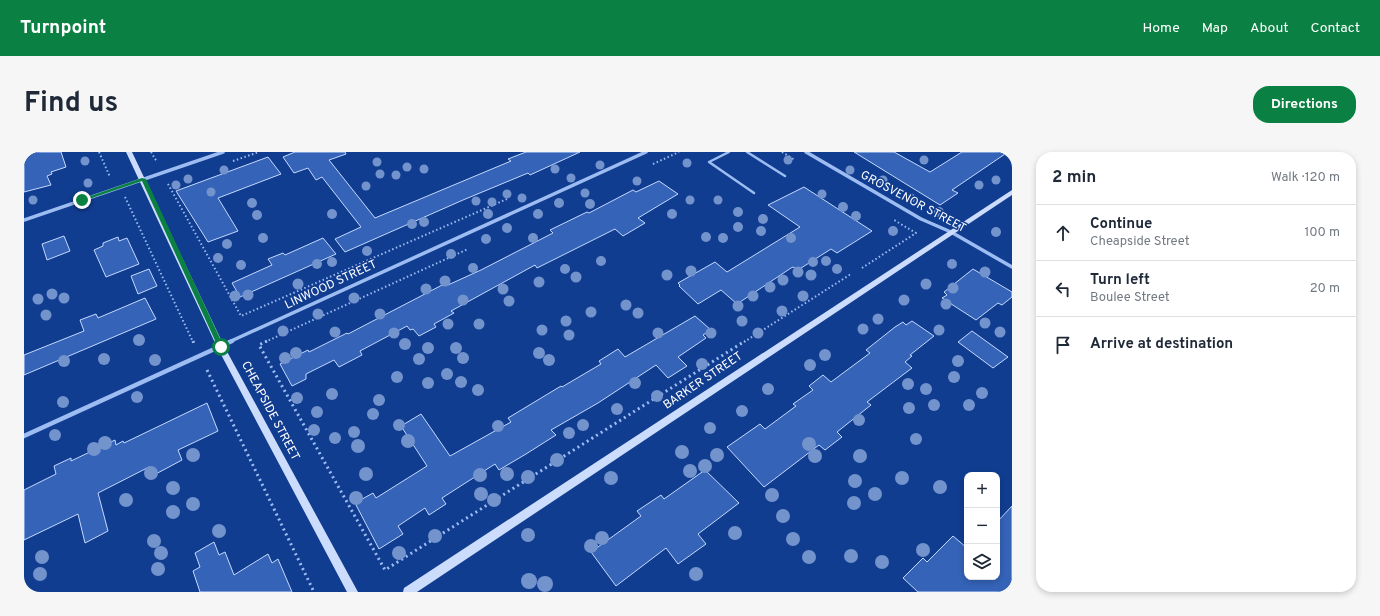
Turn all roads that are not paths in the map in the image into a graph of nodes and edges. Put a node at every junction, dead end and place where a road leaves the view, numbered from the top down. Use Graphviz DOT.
graph roads {
  1 [pos="129,152"];
  2 [pos="222,152"];
  3 [pos="646,152"];
  4 [pos="729,152"];
  5 [pos="747,152"];
  6 [pos="806,152"];
  7 [pos="785,176"];
  8 [pos="143,179"];
  9 [pos="1012,192"];
  10 [pos="754,193"];
  11 [pos="24,220"];
  12 [pos="951,232"];
  13 [pos="1012,267"];
  14 [pos="221,347"];
  15 [pos="24,436"];
  16 [pos="353,592"];
  17 [pos="408,592"];
  1 -- 8 [label="street, CHEAPSIDE STREET"];
  2 -- 8 [label="street"];
  3 -- 14 [label="street, LINWOOD STREET"];
  4 -- 10 [label="lane"];
  5 -- 7 [label="lane"];
  6 -- 12 [label="street, GROSVENOR STREET"];
  8 -- 11 [label="street"];
  8 -- 14 [label="street, CHEAPSIDE STREET"];
  9 -- 12 [label="street, BARKER STREET"];
  12 -- 13 [label="street, GROSVENOR STREET"];
  12 -- 17 [label="street, BARKER STREET"];
  14 -- 15 [label="street, LINWOOD STREET"];
  14 -- 16 [label="street, CHEAPSIDE STREET"];
}
